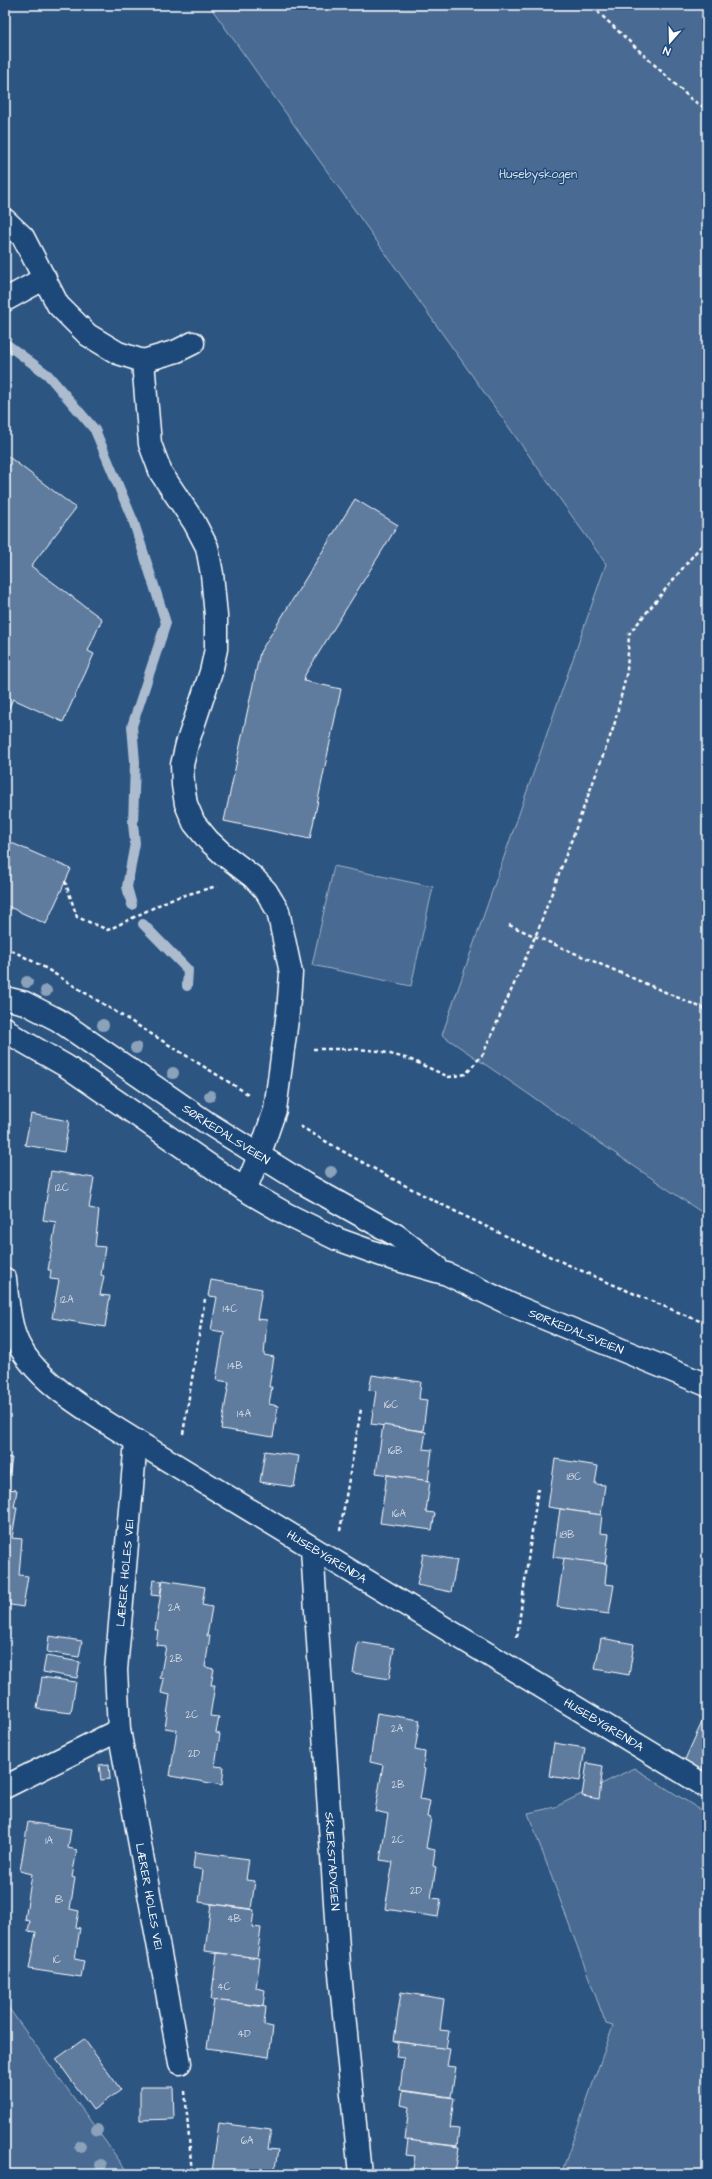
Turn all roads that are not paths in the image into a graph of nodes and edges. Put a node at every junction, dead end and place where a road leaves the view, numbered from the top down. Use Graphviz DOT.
graph roads {
  1 [pos="5,220"];
  2 [pos="45,278"];
  3 [pos="5,300"];
  4 [pos="193,343"];
  5 [pos="143,361"];
  6 [pos="5,998"];
  7 [pos="5,1028"];
  8 [pos="259,1156"];
  9 [pos="244,1190"];
  10 [pos="447,1274"];
  11 [pos="5,1279"];
  12 [pos="707,1385"];
  13 [pos="136,1441"];
  14 [pos="320,1554"];
  15 [pos="118,1730"];
  16 [pos="5,1787"];
  17 [pos="707,1787"];
  18 [pos="180,2063"];
  19 [pos="360,2174"];
  1 -- 2 [label="street"];
  2 -- 3 [label="street"];
  2 -- 5 [label="street"];
  4 -- 5 [label="street"];
  5 -- 8 [label="street"];
  6 -- 8 [label="street, SØRKEDALSVEIEN"];
  7 -- 9 [label="street, SØRKEDALSVEIEN"];
  8 -- 9 [label="street"];
  8 -- 10 [label="street, SØRKEDALSVEIEN"];
  9 -- 10 [label="street, SØRKEDALSVEIEN"];
  10 -- 12 [label="street, SØRKEDALSVEIEN"];
  11 -- 13 [label="street, HUSEBYGRENDA"];
  13 -- 14 [label="street, HUSEBYGRENDA"];
  13 -- 15 [label="street, LÆRER HOLES VEI"];
  14 -- 17 [label="street, HUSEBYGRENDA"];
  14 -- 19 [label="street, SKJERSTADVEIEN"];
  15 -- 16 [label="street"];
  15 -- 18 [label="street, LÆRER HOLES VEI"];
}
